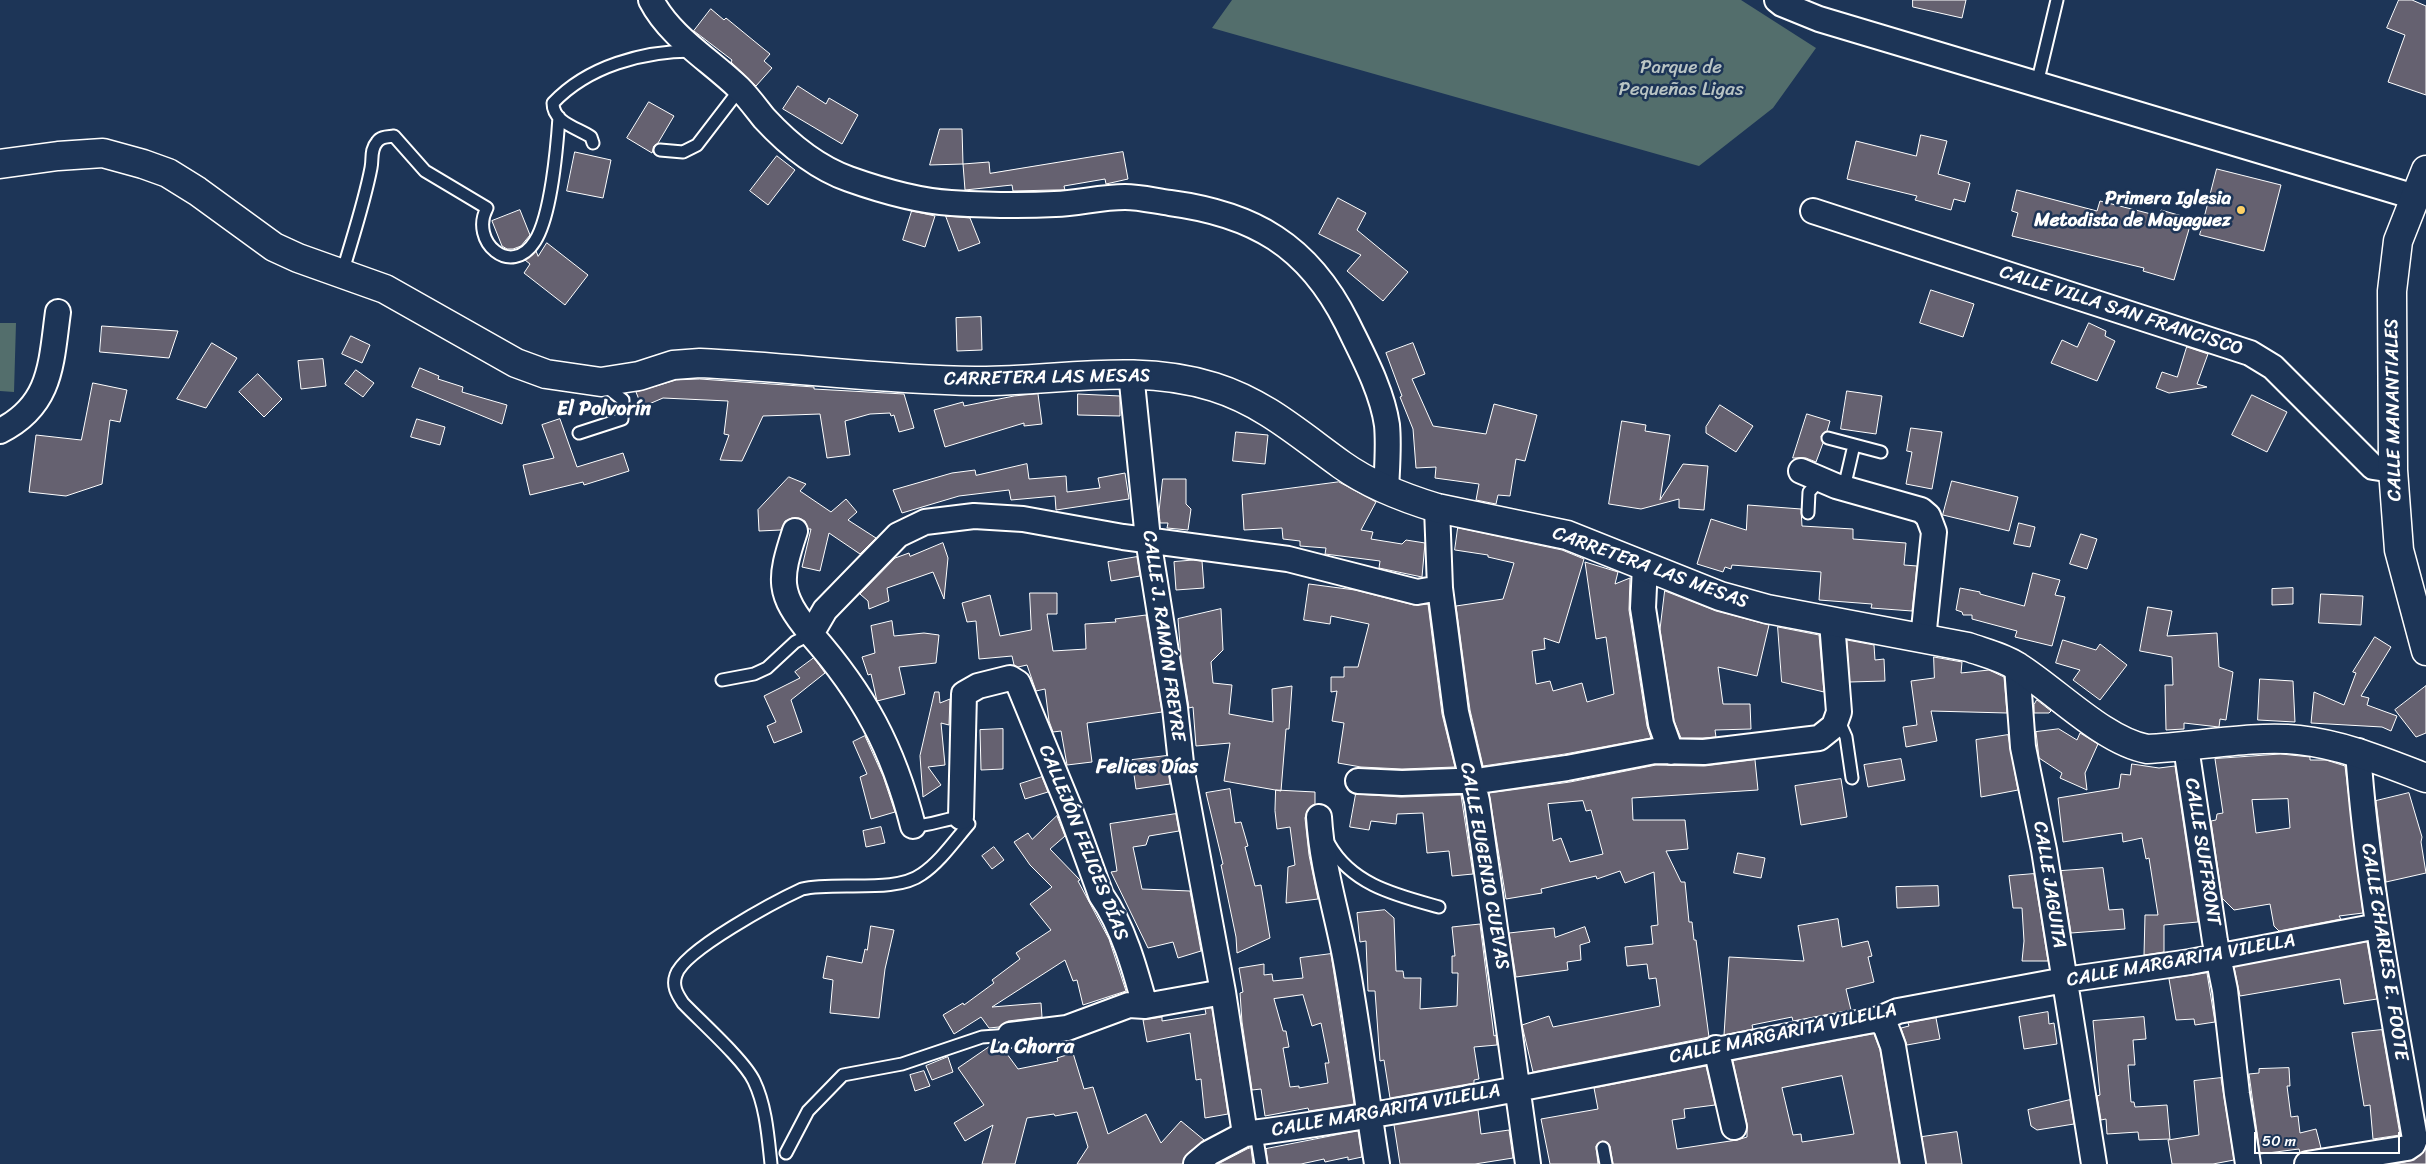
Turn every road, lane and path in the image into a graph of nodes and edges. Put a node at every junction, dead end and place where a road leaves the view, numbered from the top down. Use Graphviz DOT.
graph roads {
  1 [pos="651,0"];
  2 [pos="1778,0"];
  3 [pos="2057,0"];
  4 [pos="695,51"];
  5 [pos="2037,84"];
  6 [pos="740,89"];
  7 [pos="559,117"];
  8 [pos="593,143"];
  9 [pos="660,150"];
  10 [pos="0,164"];
  11 [pos="2426,170"];
  12 [pos="2415,197"];
  13 [pos="1813,211"];
  14 [pos="342,274"];
  15 [pos="58,312"];
  16 [pos="1131,373"];
  17 [pos="601,382"];
  18 [pos="0,432"];
  19 [pos="579,434"];
  20 [pos="1828,438"];
  21 [pos="1854,445"];
  22 [pos="1881,452"];
  23 [pos="2393,470"];
  24 [pos="1811,476"];
  25 [pos="1844,488"];
  26 [pos="1386,490"];
  27 [pos="1437,508"];
  28 [pos="1808,514"];
  29 [pos="795,531"];
  30 [pos="1148,539"];
  31 [pos="1645,565"];
  32 [pos="1440,588"];
  33 [pos="1832,622"];
  34 [pos="811,634"];
  35 [pos="1923,639"];
  36 [pos="2426,651"];
  37 [pos="2017,666"];
  38 [pos="722,680"];
  39 [pos="1838,719"];
  40 [pos="2186,747"];
  41 [pos="2358,751"];
  42 [pos="1671,752"];
  43 [pos="1852,778"];
  44 [pos="2426,778"];
  45 [pos="1470,780"];
  46 [pos="1358,781"];
  47 [pos="965,820"];
  48 [pos="1319,823"];
  49 [pos="913,826"];
  50 [pos="1438,907"];
  51 [pos="2378,926"];
  52 [pos="2219,956"];
  53 [pos="2065,980"];
  54 [pos="1223,992"];
  55 [pos="1145,1006"];
  56 [pos="1879,1019"];
  57 [pos="1010,1035"];
  58 [pos="1716,1048"];
  59 [pos="1517,1089"];
  60 [pos="1369,1114"];
  61 [pos="1734,1126"];
  62 [pos="1250,1134"];
  63 [pos="1603,1148"];
  64 [pos="786,1153"];
  65 [pos="771,1164"];
  66 [pos="1196,1164"];
  67 [pos="1261,1164"];
  68 [pos="1377,1164"];
  69 [pos="1528,1164"];
  70 [pos="1606,1164"];
  71 [pos="1913,1164"];
  72 [pos="2094,1164"];
  73 [pos="2248,1164"];
  74 [pos="2307,1164"];
  1 -- 4 [label="street"];
  2 -- 5 [label="street"];
  3 -- 5 [label="lane"];
  4 -- 6 [label="street"];
  4 -- 7 [label="lane"];
  5 -- 12 [label="street"];
  6 -- 9 [label="lane"];
  6 -- 26 [label="street"];
  7 -- 8 [label="lane"];
  7 -- 14 [label="lane"];
  10 -- 14 [label="street, CARRETERA LAS MESAS"];
  11 -- 12 [label="street, CALLE MANANTIALES"];
  12 -- 23 [label="street, CALLE MANANTIALES"];
  13 -- 23 [label="street, CALLE VILLA SAN FRANCISCO"];
  14 -- 17 [label="street, CARRETERA LAS MESAS"];
  15 -- 18 [label="street"];
  16 -- 17 [label="street, CARRETERA LAS MESAS"];
  16 -- 26 [label="street, CARRETERA LAS MESAS"];
  16 -- 30 [label="street, CALLE J. RAMÓN FREYRE"];
  17 -- 19 [label="lane"];
  20 -- 21 [label="lane"];
  21 -- 22 [label="lane"];
  21 -- 25 [label="lane"];
  23 -- 36 [label="street, CALLE MANANTIALES"];
  24 -- 25 [label="street"];
  24 -- 28 [label="lane"];
  25 -- 35 [label="street"];
  26 -- 27 [label="street, CARRETERA LAS MESAS"];
  27 -- 31 [label="street, CARRETERA LAS MESAS"];
  27 -- 32 [label="street, CALLE EUGENIO CUEVAS"];
  29 -- 34 [label="street"];
  30 -- 32 [label="street"];
  30 -- 34 [label="street"];
  30 -- 54 [label="street, CALLE J. RAMÓN FREYRE"];
  31 -- 33 [label="street, CARRETERA LAS MESAS"];
  31 -- 42 [label="street"];
  32 -- 45 [label="street, CALLE EUGENIO CUEVAS"];
  33 -- 35 [label="street, CARRETERA LAS MESAS"];
  33 -- 39 [label="street"];
  34 -- 38 [label="lane"];
  34 -- 49 [label="street"];
  35 -- 37 [label="street, CARRETERA LAS MESAS"];
  37 -- 40 [label="street, CARRETERA LAS MESAS"];
  37 -- 53 [label="street, CALLE JAGUITA"];
  39 -- 42 [label="street"];
  39 -- 43 [label="lane"];
  40 -- 41 [label="street, CARRETERA LAS MESAS"];
  40 -- 52 [label="street, CALLE SUFFRONT"];
  41 -- 44 [label="street, CARRETERA LAS MESAS"];
  41 -- 51 [label="street, CALLE CHARLES E. FOOTE"];
  42 -- 45 [label="street"];
  45 -- 46 [label="street"];
  45 -- 59 [label="street, CALLE EUGENIO CUEVAS"];
  47 -- 49 [label="lane"];
  47 -- 55 [label="street, CALLEJÓN FELICES DÍAS"];
  47 -- 65 [label="lane"];
  48 -- 50 [label="lane"];
  48 -- 60 [label="street"];
  51 -- 52 [label="street, CALLE MARGARITA VILELLA"];
  51 -- 74 [label="street, CALLE CHARLES E. FOOTE"];
  52 -- 53 [label="street, CALLE MARGARITA VILELLA"];
  52 -- 73 [label="street, CALLE SUFFRONT"];
  53 -- 56 [label="street, CALLE MARGARITA VILELLA"];
  53 -- 72 [label="street, CALLE JAGUITA"];
  54 -- 55 [label="street"];
  54 -- 62 [label="street, CALLE J. RAMÓN FREYRE"];
  55 -- 57 [label="street"];
  56 -- 58 [label="street, CALLE MARGARITA VILELLA"];
  56 -- 71 [label="street"];
  57 -- 64 [label="lane"];
  58 -- 59 [label="street, CALLE MARGARITA VILELLA"];
  58 -- 61 [label="street"];
  59 -- 60 [label="street, CALLE MARGARITA VILELLA"];
  59 -- 69 [label="street, CALLE EUGENIO CUEVAS"];
  60 -- 62 [label="street, CALLE MARGARITA VILELLA"];
  60 -- 68 [label="street"];
  62 -- 66 [label="street, CALLE MARGARITA VILELLA"];
  62 -- 67 [label="lane"];
  63 -- 70 [label="lane"];
}
